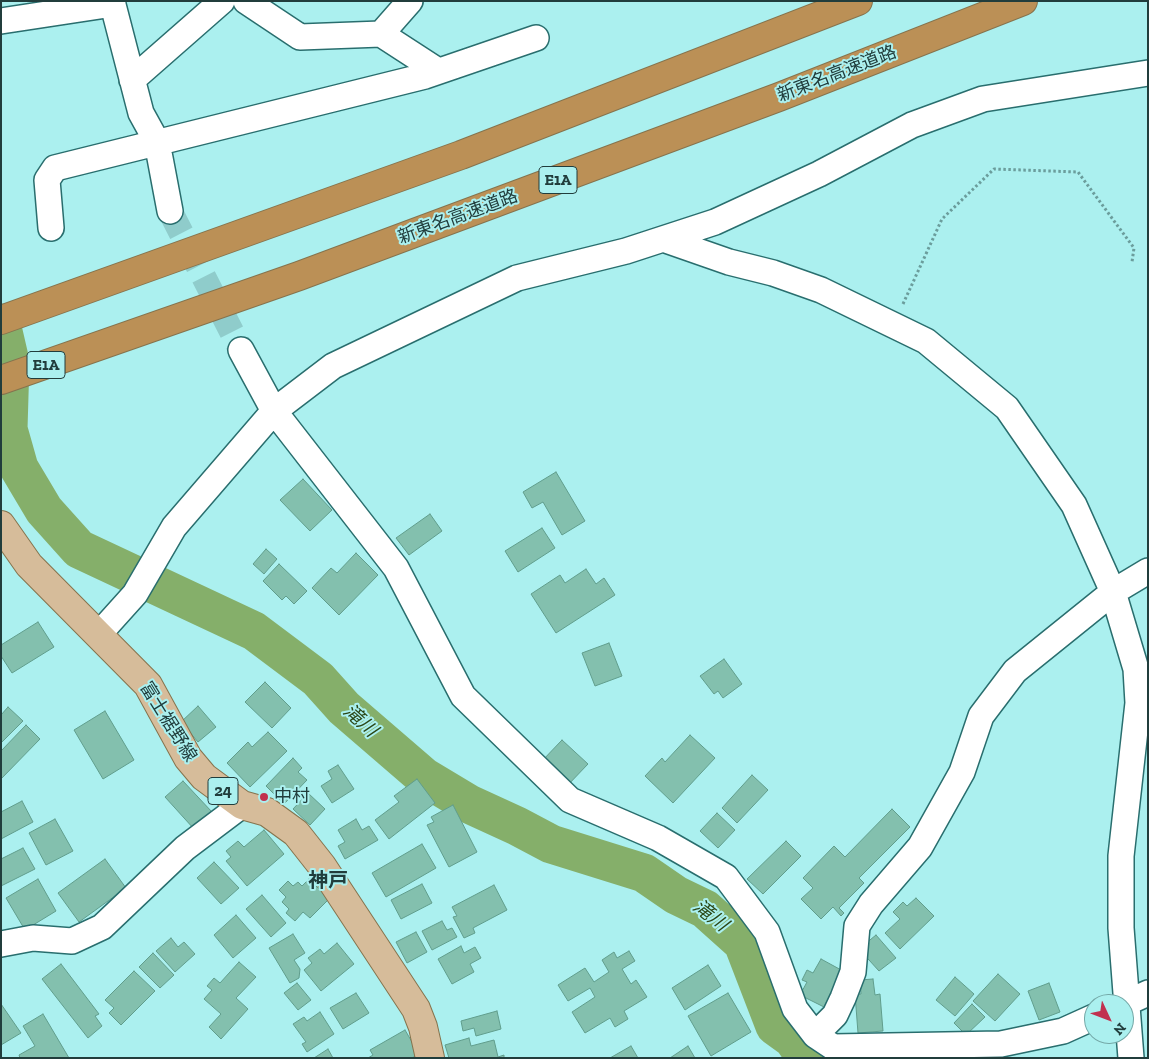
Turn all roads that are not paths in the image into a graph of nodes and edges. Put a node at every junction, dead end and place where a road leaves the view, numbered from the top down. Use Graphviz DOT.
graph roads {
  1 [pos="222,1"];
  2 [pos="246,1"];
  3 [pos="410,1"];
  4 [pos="858,1"];
  5 [pos="1023,1"];
  6 [pos="112,2"];
  7 [pos="1,21"];
  8 [pos="381,34"];
  9 [pos="536,38"];
  10 [pos="438,71"];
  11 [pos="1148,73"];
  12 [pos="132,80"];
  13 [pos="157,142"];
  14 [pos="170,210"];
  15 [pos="51,228"];
  16 [pos="663,239"];
  17 [pos="1,320"];
  18 [pos="241,350"];
  19 [pos="1,380"];
  20 [pos="274,411"];
  21 [pos="1,525"];
  22 [pos="1148,571"];
  23 [pos="1113,592"];
  24 [pos="100,634"];
  25 [pos="242,805"];
  26 [pos="1,944"];
  27 [pos="1148,993"];
  28 [pos="1124,994"];
  29 [pos="1134,999"];
  30 [pos="1084,1022"];
  31 [pos="1129,1044"];
  32 [pos="823,1048"];
  33 [pos="430,1058"];
  34 [pos="1131,1058"];
  1 -- 12 [label="street"];
  2 -- 8 [label="street"];
  3 -- 8 [label="street"];
  4 -- 17 [label="highway"];
  5 -- 19 [label="highway, 新東名高速道路 / E1A"];
  6 -- 7 [label="street"];
  6 -- 12 [label="street"];
  8 -- 10 [label="street"];
  9 -- 10 [label="street"];
  10 -- 13 [label="street"];
  11 -- 16 [label="street"];
  12 -- 13 [label="street"];
  13 -- 14 [label="street"];
  13 -- 15 [label="street"];
  16 -- 20 [label="street"];
  16 -- 23 [label="street"];
  18 -- 20 [label="street"];
  20 -- 24 [label="street"];
  20 -- 32 [label="street"];
  21 -- 24 [label="main road, 富士裾野線 / 24"];
  22 -- 23 [label="street"];
  23 -- 28 [label="street"];
  23 -- 32 [label="street"];
  24 -- 25 [label="main road, 富士裾野線 / 24"];
  25 -- 26 [label="street"];
  25 -- 33 [label="main road, 富士裾野線 / 24"];
  27 -- 29 [label="street"];
  30 -- 32 [label="street"];
  31 -- 34 [label="street"];
}
